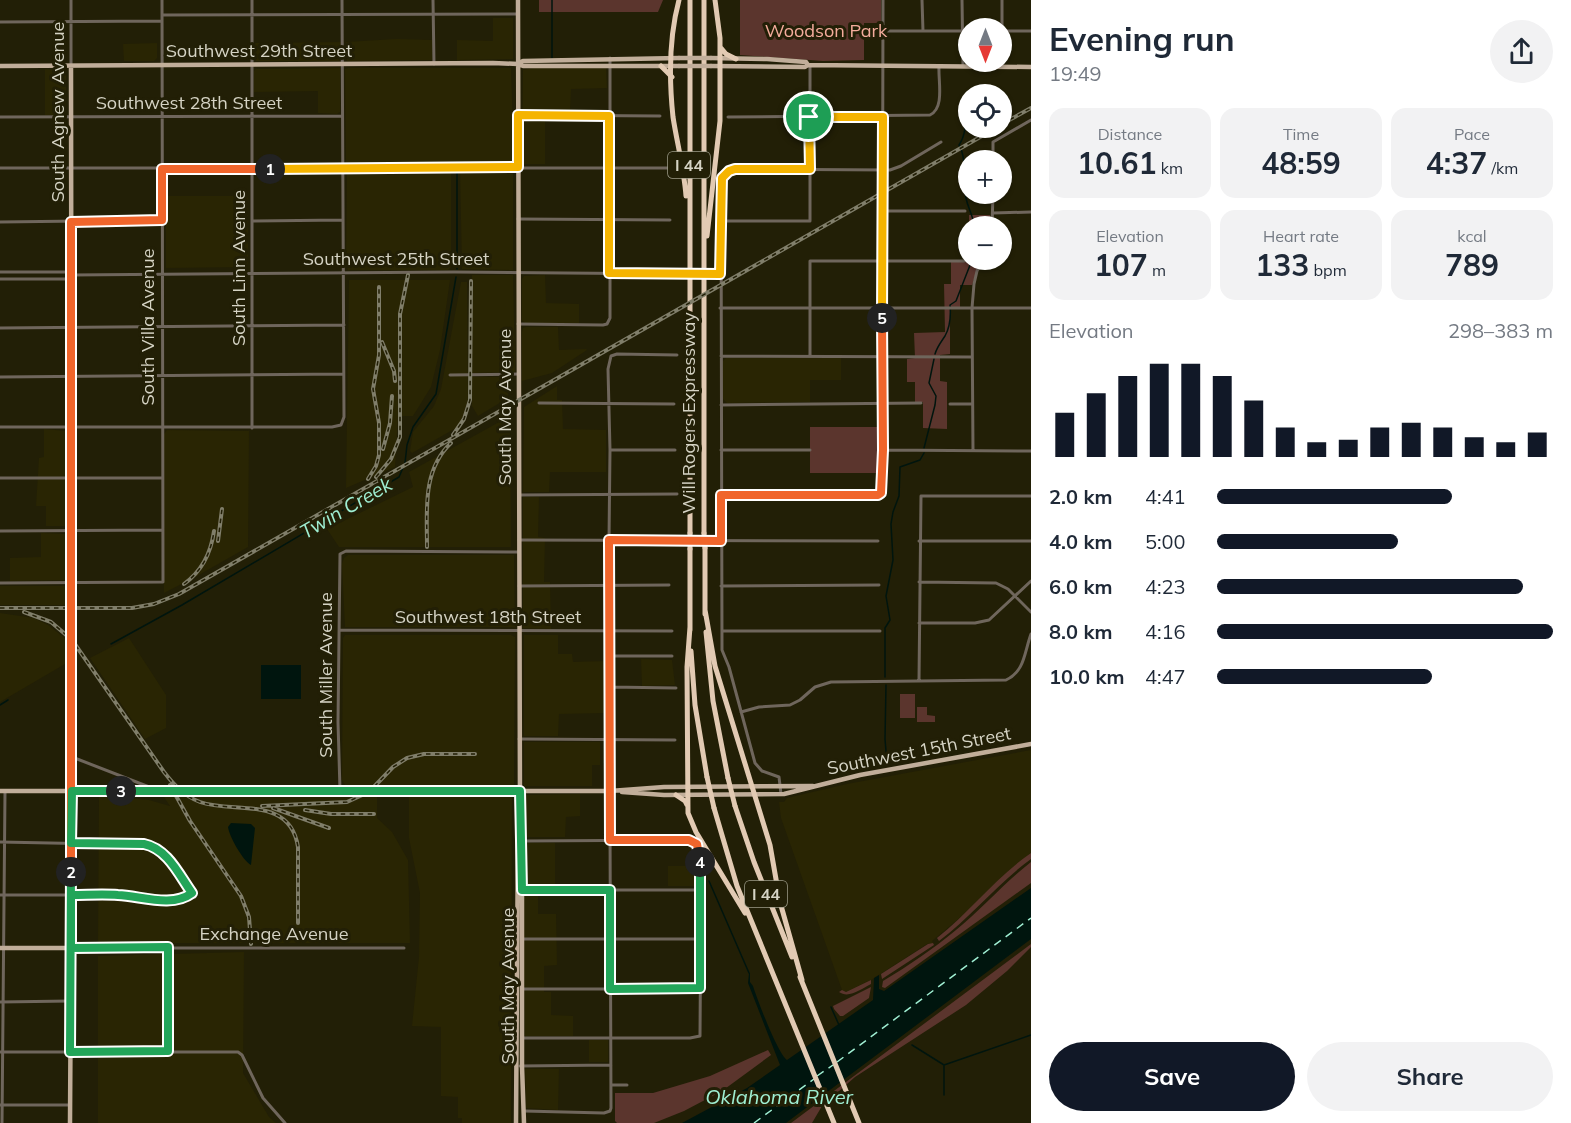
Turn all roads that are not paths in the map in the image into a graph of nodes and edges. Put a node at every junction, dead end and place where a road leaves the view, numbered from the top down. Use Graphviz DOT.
graph roads {
  1 [pos="71,0"];
  2 [pos="162,0"];
  3 [pos="252,0"];
  4 [pos="342,0"];
  5 [pos="434,0"];
  6 [pos="518,0"];
  7 [pos="679,0"];
  8 [pos="690,0"];
  9 [pos="704,0"];
  10 [pos="715,0"];
  11 [pos="882,0"];
  12 [pos="922,0"];
  13 [pos="962,0"];
  14 [pos="1002,0"];
  15 [pos="343,14"];
  16 [pos="434,14"];
  17 [pos="518,14"];
  18 [pos="162,15"];
  19 [pos="252,15"];
  20 [pos="962,18"];
  21 [pos="1002,18"];
  22 [pos="162,21"];
  23 [pos="0,22"];
  24 [pos="71,22"];
  25 [pos="1012,30"];
  26 [pos="883,31"];
  27 [pos="958,31"];
  28 [pos="1031,31"];
  29 [pos="923,32"];
  30 [pos="720,46"];
  31 [pos="643,57"];
  32 [pos="610,58"];
  33 [pos="672,58"];
  34 [pos="721,58"];
  35 [pos="736,58"];
  36 [pos="343,64"];
  37 [pos="434,64"];
  38 [pos="518,64"];
  39 [pos="252,65"];
  40 [pos="610,65"];
  41 [pos="809,65"];
  42 [pos="0,66"];
  43 [pos="71,66"];
  44 [pos="162,66"];
  45 [pos="643,66"];
  46 [pos="661,66"];
  47 [pos="672,66"];
  48 [pos="721,66"];
  49 [pos="883,66"];
  50 [pos="939,66"];
  51 [pos="958,66"];
  52 [pos="1012,67"];
  53 [pos="1031,67"];
  54 [pos="672,77"];
  55 [pos="518,115"];
  56 [pos="161,116"];
  57 [pos="253,116"];
  58 [pos="342,116"];
  59 [pos="609,116"];
  60 [pos="660,116"];
  61 [pos="0,117"];
  62 [pos="71,117"];
  63 [pos="728,117"];
  64 [pos="809,117"];
  65 [pos="883,117"];
  66 [pos="1031,120"];
  67 [pos="942,142"];
  68 [pos="993,150"];
  69 [pos="518,167"];
  70 [pos="608,167"];
  71 [pos="0,168"];
  72 [pos="342,168"];
  73 [pos="670,168"];
  74 [pos="71,169"];
  75 [pos="162,169"];
  76 [pos="252,169"];
  77 [pos="810,169"];
  78 [pos="882,170"];
  79 [pos="993,204"];
  80 [pos="882,211"];
  81 [pos="965,211"];
  82 [pos="1031,212"];
  83 [pos="993,213"];
  84 [pos="993,216"];
  85 [pos="518,219"];
  86 [pos="162,220"];
  87 [pos="343,220"];
  88 [pos="609,220"];
  89 [pos="670,220"];
  90 [pos="253,221"];
  91 [pos="720,221"];
  92 [pos="0,222"];
  93 [pos="71,222"];
  94 [pos="689,236"];
  95 [pos="704,252"];
  96 [pos="882,260"];
  97 [pos="958,261"];
  98 [pos="978,270"];
  99 [pos="0,272"];
  100 [pos="518,272"];
  101 [pos="344,273"];
  102 [pos="609,273"];
  103 [pos="252,274"];
  104 [pos="720,274"];
  105 [pos="71,275"];
  106 [pos="161,275"];
  107 [pos="0,279"];
  108 [pos="720,308"];
  109 [pos="810,308"];
  110 [pos="882,308"];
  111 [pos="972,308"];
  112 [pos="1031,308"];
  113 [pos="518,324"];
  114 [pos="344,325"];
  115 [pos="162,326"];
  116 [pos="252,326"];
  117 [pos="0,327"];
  118 [pos="71,327"];
  119 [pos="677,355"];
  120 [pos="721,356"];
  121 [pos="810,356"];
  122 [pos="882,356"];
  123 [pos="972,357"];
  124 [pos="344,374"];
  125 [pos="519,374"];
  126 [pos="162,375"];
  127 [pos="252,375"];
  128 [pos="450,375"];
  129 [pos="0,377"];
  130 [pos="72,377"];
  131 [pos="540,403"];
  132 [pos="608,403"];
  133 [pos="921,403"];
  134 [pos="674,404"];
  135 [pos="883,404"];
  136 [pos="950,404"];
  137 [pos="972,404"];
  138 [pos="720,405"];
  139 [pos="0,427"];
  140 [pos="162,427"];
  141 [pos="71,428"];
  142 [pos="252,428"];
  143 [pos="610,450"];
  144 [pos="675,450"];
  145 [pos="721,450"];
  146 [pos="810,450"];
  147 [pos="883,450"];
  148 [pos="973,451"];
  149 [pos="1031,451"];
  150 [pos="0,478"];
  151 [pos="162,478"];
  152 [pos="71,479"];
  153 [pos="610,494"];
  154 [pos="676,494"];
  155 [pos="519,495"];
  156 [pos="721,495"];
  157 [pos="1031,496"];
  158 [pos="163,530"];
  159 [pos="0,531"];
  160 [pos="72,531"];
  161 [pos="519,540"];
  162 [pos="609,540"];
  163 [pos="878,540"];
  164 [pos="721,541"];
  165 [pos="919,541"];
  166 [pos="1031,541"];
  167 [pos="519,552"];
  168 [pos="1031,581"];
  169 [pos="0,582"];
  170 [pos="919,582"];
  171 [pos="72,583"];
  172 [pos="609,585"];
  173 [pos="669,585"];
  174 [pos="879,585"];
  175 [pos="519,586"];
  176 [pos="721,586"];
  177 [pos="1016,596"];
  178 [pos="705,610"];
  179 [pos="1031,612"];
  180 [pos="919,623"];
  181 [pos="690,627"];
  182 [pos="340,630"];
  183 [pos="519,631"];
  184 [pos="610,631"];
  185 [pos="672,631"];
  186 [pos="722,631"];
  187 [pos="880,631"];
  188 [pos="1031,634"];
  189 [pos="610,656"];
  190 [pos="672,656"];
  191 [pos="919,681"];
  192 [pos="610,687"];
  193 [pos="676,688"];
  194 [pos="741,712"];
  195 [pos="519,739"];
  196 [pos="610,739"];
  197 [pos="675,740"];
  198 [pos="1031,744"];
  199 [pos="72,757"];
  200 [pos="781,786"];
  201 [pos="813,786"];
  202 [pos="664,787"];
  203 [pos="687,787"];
  204 [pos="753,787"];
  205 [pos="158,790"];
  206 [pos="340,790"];
  207 [pos="610,790"];
  208 [pos="3,791"];
  209 [pos="72,791"];
  210 [pos="520,791"];
  211 [pos="781,794"];
  212 [pos="664,795"];
  213 [pos="676,795"];
  214 [pos="687,795"];
  215 [pos="755,795"];
  216 [pos="688,806"];
  217 [pos="610,840"];
  218 [pos="520,841"];
  219 [pos="2,842"];
  220 [pos="71,843"];
  221 [pos="520,890"];
  222 [pos="610,890"];
  223 [pos="701,890"];
  224 [pos="192,893"];
  225 [pos="2,895"];
  226 [pos="71,895"];
  227 [pos="195,897"];
  228 [pos="753,924"];
  229 [pos="610,939"];
  230 [pos="701,939"];
  231 [pos="520,940"];
  232 [pos="168,947"];
  233 [pos="2,948"];
  234 [pos="71,948"];
  235 [pos="404,948"];
  236 [pos="802,980"];
  237 [pos="700,988"];
  238 [pos="520,989"];
  239 [pos="610,989"];
  240 [pos="71,1001"];
  241 [pos="2,1002"];
  242 [pos="520,1038"];
  243 [pos="610,1038"];
  244 [pos="168,1051"];
  245 [pos="2,1052"];
  246 [pos="70,1052"];
  247 [pos="611,1065"];
  248 [pos="520,1066"];
  249 [pos="612,1085"];
  250 [pos="627,1085"];
  251 [pos="1,1105"];
  252 [pos="70,1105"];
  253 [pos="524,1111"];
  254 [pos="2,1123"];
  255 [pos="70,1123"];
  256 [pos="285,1123"];
  257 [pos="516,1123"];
  258 [pos="524,1123"];
  259 [pos="834,1123"];
  260 [pos="862,1123"];
  1 -- 24 [label="street, South Agnew Avenue"];
  2 -- 18 [label="street, South Villa Avenue"];
  3 -- 19 [label="street, South Linn Avenue"];
  4 -- 15 [label="street"];
  5 -- 16 [label="street"];
  6 -- 17 [label="main road, South May Avenue"];
  7 -- 33 [label="highway"];
  8 -- 94 [label="highway, Will Rogers Expressway / I 44"];
  9 -- 95 [label="highway, Will Rogers Expressway / I 44"];
  10 -- 30 [label="highway"];
  11 -- 26 [label="street"];
  12 -- 29 [label="street"];
  13 -- 20 [label="street"];
  14 -- 21 [label="street"];
  15 -- 16 [label="street"];
  15 -- 19 [label="street"];
  15 -- 36 [label="street"];
  16 -- 17 [label="street"];
  16 -- 37 [label="street"];
  17 -- 38 [label="main road, South May Avenue"];
  18 -- 19 [label="street"];
  18 -- 22 [label="street, South Villa Avenue"];
  19 -- 39 [label="street, South Linn Avenue"];
  22 -- 24 [label="street"];
  22 -- 44 [label="street, South Villa Avenue"];
  23 -- 24 [label="street"];
  24 -- 43 [label="street, South Agnew Avenue"];
  25 -- 28 [label="street"];
  26 -- 29 [label="street"];
  26 -- 49 [label="street"];
  27 -- 29 [label="street"];
  30 -- 34 [label="highway"];
  30 -- 35 [label="highway"];
  31 -- 32 [label="main road, Southwest 29th Street"];
  31 -- 33 [label="main road, Southwest 29th Street"];
  31 -- 45 [label="main road"];
  32 -- 38 [label="main road, Southwest 29th Street"];
  32 -- 40 [label="street"];
  33 -- 34 [label="main road, Southwest 29th Street, bridge"];
  33 -- 47 [label="highway"];
  34 -- 35 [label="main road, Southwest 29th Street"];
  34 -- 48 [label="highway"];
  35 -- 41 [label="main road, Southwest 29th Street"];
  36 -- 37 [label="main road, Southwest 29th Street"];
  36 -- 39 [label="main road, Southwest 29th Street"];
  36 -- 58 [label="street"];
  37 -- 38 [label="main road, Southwest 29th Street"];
  38 -- 40 [label="main road, Southwest 29th Street"];
  38 -- 55 [label="main road, South May Avenue"];
  39 -- 44 [label="main road, Southwest 29th Street"];
  39 -- 57 [label="street, South Linn Avenue"];
  40 -- 45 [label="main road, Southwest 29th Street"];
  40 -- 59 [label="street"];
  41 -- 48 [label="main road, Southwest 29th Street"];
  41 -- 49 [label="main road, Southwest 29th Street"];
  41 -- 64 [label="street"];
  42 -- 43 [label="main road, Southwest 29th Street"];
  43 -- 44 [label="main road, Southwest 29th Street"];
  43 -- 62 [label="main road, South Agnew Avenue"];
  44 -- 56 [label="street, South Villa Avenue"];
  45 -- 46 [label="main road, Southwest 29th Street"];
  46 -- 47 [label="main road, Southwest 29th Street"];
  46 -- 54 [label="highway"];
  47 -- 48 [label="main road, Southwest 29th Street, bridge"];
  47 -- 54 [label="highway"];
  48 -- 95 [label="highway"];
  49 -- 50 [label="main road, Southwest 29th Street"];
  49 -- 65 [label="street"];
  50 -- 51 [label="main road, Southwest 29th Street"];
  50 -- 65 [label="street"];
  52 -- 53 [label="main road, Southwest 29th Street"];
  54 -- 94 [label="highway"];
  55 -- 59 [label="street"];
  55 -- 69 [label="main road, South May Avenue"];
  56 -- 57 [label="street, Southwest 28th Street"];
  56 -- 62 [label="street, Southwest 28th Street"];
  56 -- 75 [label="street, South Villa Avenue"];
  57 -- 58 [label="street, Southwest 28th Street"];
  57 -- 76 [label="street, South Linn Avenue"];
  58 -- 72 [label="street"];
  59 -- 60 [label="street"];
  59 -- 70 [label="street"];
  61 -- 62 [label="street, Southwest 28th Street"];
  62 -- 74 [label="main road, South Agnew Avenue"];
  63 -- 64 [label="street"];
  64 -- 65 [label="street"];
  64 -- 77 [label="street"];
  65 -- 78 [label="street"];
  66 -- 68 [label="street"];
  67 -- 78 [label="street"];
  69 -- 70 [label="street"];
  69 -- 72 [label="street"];
  69 -- 85 [label="main road, South May Avenue"];
  70 -- 73 [label="street"];
  70 -- 88 [label="street"];
  71 -- 74 [label="street"];
  72 -- 76 [label="street"];
  72 -- 87 [label="street"];
  74 -- 75 [label="street"];
  74 -- 93 [label="main road, South Agnew Avenue"];
  75 -- 76 [label="street"];
  75 -- 86 [label="street, South Villa Avenue"];
  76 -- 90 [label="street, South Linn Avenue"];
  77 -- 78 [label="street"];
  77 -- 91 [label="street"];
  77 -- 91 [label="street"];
  78 -- 80 [label="street"];
  79 -- 83 [label="street"];
  80 -- 81 [label="street"];
  80 -- 96 [label="street"];
  82 -- 83 [label="street"];
  83 -- 84 [label="street"];
  85 -- 88 [label="street"];
  85 -- 100 [label="main road, South May Avenue"];
  86 -- 93 [label="street"];
  86 -- 106 [label="street, South Villa Avenue"];
  87 -- 90 [label="street"];
  87 -- 101 [label="street"];
  88 -- 89 [label="street"];
  88 -- 102 [label="street"];
  90 -- 103 [label="street, South Linn Avenue"];
  91 -- 104 [label="street"];
  92 -- 93 [label="street"];
  93 -- 105 [label="main road, South Agnew Avenue"];
  94 -- 181 [label="highway, Will Rogers Expressway / I 44, bridge"];
  95 -- 178 [label="highway, Will Rogers Expressway / I 44, bridge"];
  96 -- 97 [label="street"];
  96 -- 109 [label="street"];
  96 -- 110 [label="street"];
  98 -- 111 [label="street"];
  99 -- 105 [label="street, Southwest 25th Street"];
  100 -- 101 [label="street, Southwest 25th Street"];
  100 -- 102 [label="street, Southwest 25th Street"];
  100 -- 113 [label="main road, South May Avenue"];
  101 -- 103 [label="street, Southwest 25th Street"];
  101 -- 114 [label="street"];
  102 -- 104 [label="street, Southwest 25th Street, bridge"];
  102 -- 113 [label="street"];
  103 -- 106 [label="street, Southwest 25th Street"];
  103 -- 116 [label="street, South Linn Avenue"];
  104 -- 108 [label="street"];
  105 -- 106 [label="street, Southwest 25th Street"];
  105 -- 107 [label="street, Southwest 25th Street"];
  105 -- 118 [label="main road, South Agnew Avenue"];
  106 -- 115 [label="street, South Villa Avenue"];
  108 -- 109 [label="street"];
  108 -- 120 [label="street"];
  109 -- 110 [label="street"];
  109 -- 121 [label="street"];
  110 -- 111 [label="street"];
  110 -- 122 [label="street"];
  111 -- 112 [label="street"];
  111 -- 123 [label="street"];
  113 -- 125 [label="main road, South May Avenue"];
  114 -- 116 [label="street"];
  114 -- 124 [label="street"];
  115 -- 116 [label="street"];
  115 -- 118 [label="street"];
  115 -- 126 [label="street, South Villa Avenue"];
  116 -- 127 [label="street, South Linn Avenue"];
  117 -- 118 [label="street"];
  118 -- 130 [label="main road, South Agnew Avenue"];
  119 -- 132 [label="street"];
  120 -- 121 [label="street"];
  120 -- 138 [label="street"];
  121 -- 122 [label="street"];
  122 -- 123 [label="street"];
  122 -- 135 [label="street"];
  123 -- 137 [label="street"];
  124 -- 127 [label="street"];
  124 -- 142 [label="street"];
  125 -- 128 [label="street"];
  125 -- 155 [label="main road, South May Avenue"];
  126 -- 127 [label="street"];
  126 -- 130 [label="street"];
  126 -- 140 [label="street, South Villa Avenue"];
  127 -- 142 [label="street, South Linn Avenue"];
  129 -- 130 [label="street"];
  130 -- 141 [label="main road, South Agnew Avenue"];
  131 -- 132 [label="street"];
  132 -- 134 [label="street"];
  132 -- 143 [label="street"];
  133 -- 135 [label="street"];
  135 -- 138 [label="street"];
  135 -- 147 [label="street"];
  136 -- 137 [label="street"];
  137 -- 148 [label="street"];
  138 -- 145 [label="street"];
  139 -- 141 [label="street"];
  140 -- 141 [label="street"];
  140 -- 142 [label="street"];
  140 -- 151 [label="street, South Villa Avenue"];
  141 -- 152 [label="main road, South Agnew Avenue"];
  143 -- 144 [label="street"];
  143 -- 153 [label="street"];
  145 -- 146 [label="street"];
  145 -- 156 [label="street"];
  147 -- 148 [label="street"];
  147 -- 156 [label="street"];
  148 -- 149 [label="street"];
  150 -- 152 [label="street"];
  151 -- 152 [label="street"];
  151 -- 158 [label="street, South Villa Avenue"];
  152 -- 160 [label="main road, South Agnew Avenue"];
  153 -- 154 [label="street"];
  153 -- 155 [label="street"];
  153 -- 162 [label="street"];
  155 -- 161 [label="main road, South May Avenue"];
  156 -- 164 [label="street"];
  157 -- 165 [label="street"];
  158 -- 160 [label="street"];
  158 -- 171 [label="street, South Villa Avenue"];
  159 -- 160 [label="street"];
  160 -- 171 [label="main road, South Agnew Avenue"];
  161 -- 162 [label="street"];
  161 -- 167 [label="main road, South May Avenue"];
  162 -- 164 [label="street"];
  162 -- 172 [label="street"];
  163 -- 164 [label="street"];
  164 -- 176 [label="street"];
  165 -- 166 [label="street"];
  165 -- 170 [label="street"];
  167 -- 175 [label="main road, South May Avenue"];
  167 -- 182 [label="street, South Miller Avenue"];
  168 -- 177 [label="street"];
  169 -- 171 [label="street"];
  170 -- 177 [label="street"];
  170 -- 180 [label="street"];
  171 -- 199 [label="main road, South Agnew Avenue"];
  172 -- 173 [label="street"];
  172 -- 175 [label="street"];
  172 -- 184 [label="street"];
  174 -- 176 [label="street"];
  175 -- 183 [label="main road, South May Avenue"];
  176 -- 186 [label="street"];
  177 -- 179 [label="street"];
  177 -- 180 [label="street"];
  178 -- 204 [label="highway"];
  178 -- 236 [label="highway, Will Rogers Expressway / I 44, bridge"];
  180 -- 191 [label="street"];
  181 -- 203 [label="highway"];
  181 -- 228 [label="highway, Will Rogers Expressway / I 44, bridge"];
  182 -- 183 [label="street, Southwest 18th Street"];
  182 -- 206 [label="street, South Miller Avenue"];
  183 -- 184 [label="street, Southwest 18th Street"];
  183 -- 195 [label="main road, South May Avenue"];
  184 -- 185 [label="street, Southwest 18th Street"];
  184 -- 189 [label="street"];
  186 -- 187 [label="street"];
  186 -- 194 [label="street"];
  188 -- 191 [label="street"];
  189 -- 190 [label="street"];
  189 -- 192 [label="street"];
  191 -- 194 [label="street"];
  192 -- 193 [label="street"];
  192 -- 196 [label="street"];
  194 -- 200 [label="street"];
  195 -- 196 [label="street"];
  195 -- 210 [label="main road, South May Avenue"];
  196 -- 197 [label="street"];
  196 -- 207 [label="street"];
  198 -- 201 [label="main road, Southwest 15th Street"];
  199 -- 205 [label="street, Southwest 15th Street"];
  199 -- 209 [label="main road, South Agnew Avenue"];
  200 -- 201 [label="main road, Southwest 15th Street"];
  200 -- 204 [label="main road, Southwest 15th Street"];
  200 -- 211 [label="street"];
  201 -- 211 [label="main road, Southwest 15th Street"];
  202 -- 203 [label="main road, Southwest 15th Street"];
  202 -- 207 [label="main road, Southwest 15th Street"];
  202 -- 212 [label="main road"];
  203 -- 204 [label="main road, Southwest 15th Street"];
  203 -- 214 [label="highway"];
  204 -- 215 [label="highway"];
  205 -- 206 [label="main road, Southwest 15th Street"];
  205 -- 209 [label="main road, Southwest 15th Street"];
  206 -- 210 [label="main road, Southwest 15th Street"];
  207 -- 210 [label="main road, Southwest 15th Street"];
  207 -- 212 [label="main road, Southwest 15th Street"];
  207 -- 217 [label="street"];
  208 -- 209 [label="main road, Southwest 15th Street"];
  208 -- 219 [label="street"];
  209 -- 220 [label="main road, South Agnew Avenue"];
  210 -- 218 [label="main road, South May Avenue"];
  211 -- 215 [label="main road, Southwest 15th Street"];
  212 -- 213 [label="main road, Southwest 15th Street"];
  213 -- 214 [label="main road, Southwest 15th Street"];
  213 -- 216 [label="highway"];
  214 -- 215 [label="main road, Southwest 15th Street"];
  214 -- 216 [label="highway"];
  215 -- 236 [label="highway"];
  216 -- 228 [label="highway"];
  217 -- 218 [label="street"];
  217 -- 222 [label="street"];
  217 -- 223 [label="street"];
  218 -- 221 [label="main road, South May Avenue"];
  219 -- 220 [label="street"];
  219 -- 225 [label="street"];
  220 -- 224 [label="street"];
  220 -- 226 [label="main road, South Agnew Avenue"];
  221 -- 222 [label="street"];
  221 -- 231 [label="main road, South May Avenue"];
  222 -- 223 [label="street"];
  222 -- 229 [label="street"];
  223 -- 230 [label="street"];
  224 -- 226 [label="street"];
  224 -- 227 [label="street"];
  225 -- 226 [label="street"];
  225 -- 233 [label="street"];
  226 -- 234 [label="main road, South Agnew Avenue"];
  228 -- 259 [label="highway, Will Rogers Expressway / I 44"];
  229 -- 230 [label="street"];
  229 -- 231 [label="street"];
  229 -- 239 [label="street"];
  230 -- 237 [label="street"];
  231 -- 238 [label="main road, South May Avenue"];
  232 -- 234 [label="street, Exchange Avenue"];
  232 -- 235 [label="street, Exchange Avenue"];
  232 -- 244 [label="street"];
  233 -- 234 [label="main road, Exchange Avenue"];
  233 -- 241 [label="street"];
  234 -- 240 [label="main road, South Agnew Avenue"];
  236 -- 260 [label="highway, Will Rogers Expressway / I 44"];
  237 -- 239 [label="street"];
  237 -- 243 [label="street"];
  238 -- 239 [label="street"];
  238 -- 242 [label="main road, South May Avenue"];
  239 -- 243 [label="street"];
  240 -- 241 [label="street"];
  240 -- 246 [label="main road, South Agnew Avenue"];
  241 -- 245 [label="street"];
  242 -- 243 [label="street"];
  242 -- 248 [label="main road, South May Avenue"];
  243 -- 247 [label="street"];
  244 -- 246 [label="street"];
  244 -- 256 [label="street"];
  245 -- 246 [label="street"];
  245 -- 251 [label="street"];
  246 -- 252 [label="main road, South Agnew Avenue"];
  247 -- 248 [label="street"];
  247 -- 249 [label="street"];
  248 -- 253 [label="main road, South May Avenue"];
  248 -- 257 [label="main road, South May Avenue"];
  249 -- 250 [label="street"];
  249 -- 253 [label="street"];
  251 -- 252 [label="street"];
  251 -- 254 [label="street"];
  252 -- 255 [label="main road, South Agnew Avenue"];
  253 -- 258 [label="main road, South May Avenue"];
}
